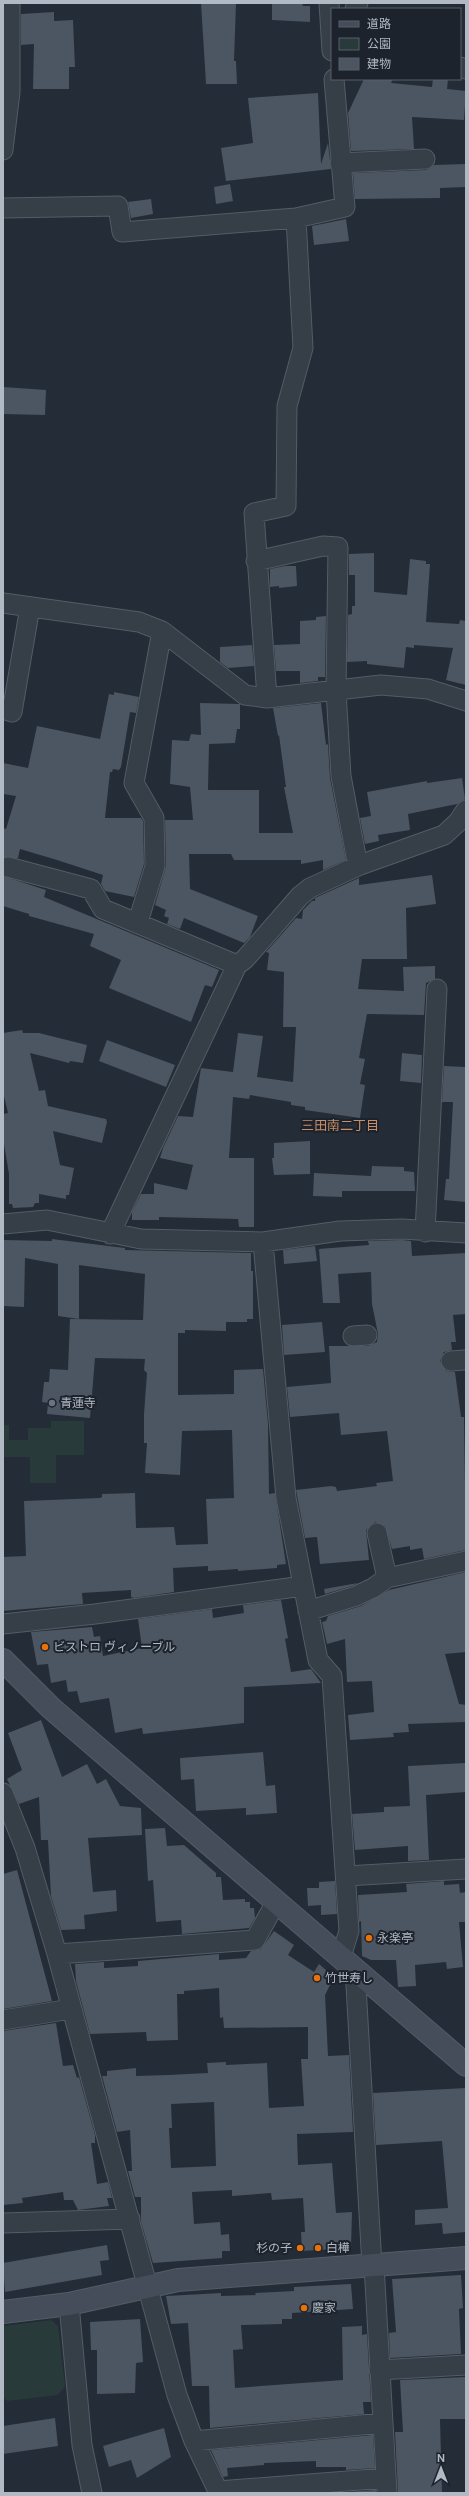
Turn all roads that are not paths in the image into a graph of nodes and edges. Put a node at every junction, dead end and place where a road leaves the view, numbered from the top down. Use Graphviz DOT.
graph roads {
  1 [pos="10,3"];
  2 [pos="329,3"];
  3 [pos="332,3"];
  4 [pos="341,8"];
  5 [pos="331,35"];
  6 [pos="334,80"];
  7 [pos="3,150"];
  8 [pos="425,159"];
  9 [pos="340,163"];
  10 [pos="3,208"];
  11 [pos="296,218"];
  12 [pos="256,561"];
  13 [pos="3,603"];
  14 [pos="30,607"];
  15 [pos="162,631"];
  16 [pos="336,690"];
  17 [pos="267,698"];
  18 [pos="466,701"];
  19 [pos="3,709"];
  20 [pos="466,810"];
  21 [pos="360,865"];
  22 [pos="8,866"];
  23 [pos="138,922"];
  24 [pos="237,965"];
  25 [pos="437,989"];
  26 [pos="4,1220"];
  27 [pos="425,1232"];
  28 [pos="466,1233"];
  29 [pos="110,1234"];
  30 [pos="263,1242"];
  31 [pos="377,1533"];
  32 [pos="466,1561"];
  33 [pos="386,1578"];
  34 [pos="303,1586"];
  35 [pos="308,1611"];
  36 [pos="3,1624"];
  37 [pos="3,1660"];
  38 [pos="3,1793"];
  39 [pos="466,1868"];
  40 [pos="346,1876"];
  41 [pos="276,1902"];
  42 [pos="57,1954"];
  43 [pos="348,1962"];
  44 [pos="72,2009"];
  45 [pos="3,2020"];
  46 [pos="466,2065"];
  47 [pos="130,2219"];
  48 [pos="3,2223"];
  49 [pos="466,2258"];
  50 [pos="373,2266"];
  51 [pos="148,2287"];
  52 [pos="69,2304"];
  53 [pos="3,2312"];
  54 [pos="466,2365"];
  55 [pos="380,2370"];
  56 [pos="382,2423"];
  57 [pos="194,2441"];
  58 [pos="387,2486"];
  59 [pos="219,2492"];
  60 [pos="92,2493"];
  1 -- 7 [label="street"];
  2 -- 5 [label="street"];
  3 -- 4 [label="street"];
  6 -- 9 [label="street"];
  8 -- 9 [label="street"];
  9 -- 11 [label="street"];
  10 -- 11 [label="street"];
  11 -- 12 [label="street"];
  12 -- 16 [label="street"];
  12 -- 17 [label="street"];
  13 -- 14 [label="street"];
  14 -- 15 [label="street"];
  14 -- 19 [label="street"];
  15 -- 17 [label="street"];
  15 -- 23 [label="street"];
  16 -- 17 [label="street"];
  16 -- 18 [label="street"];
  16 -- 21 [label="street"];
  20 -- 21 [label="street"];
  21 -- 24 [label="street"];
  22 -- 23 [label="street"];
  23 -- 24 [label="street"];
  24 -- 29 [label="street"];
  25 -- 27 [label="street"];
  26 -- 29 [label="street"];
  27 -- 28 [label="street"];
  27 -- 30 [label="street"];
  29 -- 30 [label="street"];
  30 -- 34 [label="street"];
  31 -- 33 [label="street"];
  32 -- 33 [label="street"];
  33 -- 35 [label="street"];
  34 -- 35 [label="street"];
  34 -- 36 [label="street"];
  35 -- 40 [label="street"];
  37 -- 41 [label="street"];
  38 -- 42 [label="street"];
  39 -- 40 [label="street"];
  40 -- 43 [label="street"];
  41 -- 42 [label="street"];
  41 -- 43 [label="street"];
  42 -- 44 [label="street"];
  43 -- 46 [label="street"];
  43 -- 50 [label="street"];
  44 -- 45 [label="street"];
  44 -- 47 [label="street"];
  47 -- 48 [label="street"];
  47 -- 51 [label="street"];
  49 -- 50 [label="street"];
  50 -- 51 [label="street"];
  50 -- 55 [label="street"];
  51 -- 52 [label="street"];
  51 -- 57 [label="street"];
  52 -- 53 [label="street"];
  52 -- 60 [label="street"];
  54 -- 55 [label="street"];
  55 -- 56 [label="street"];
  56 -- 57 [label="street"];
  56 -- 58 [label="street"];
  57 -- 59 [label="street"];
  58 -- 59 [label="street"];
}
